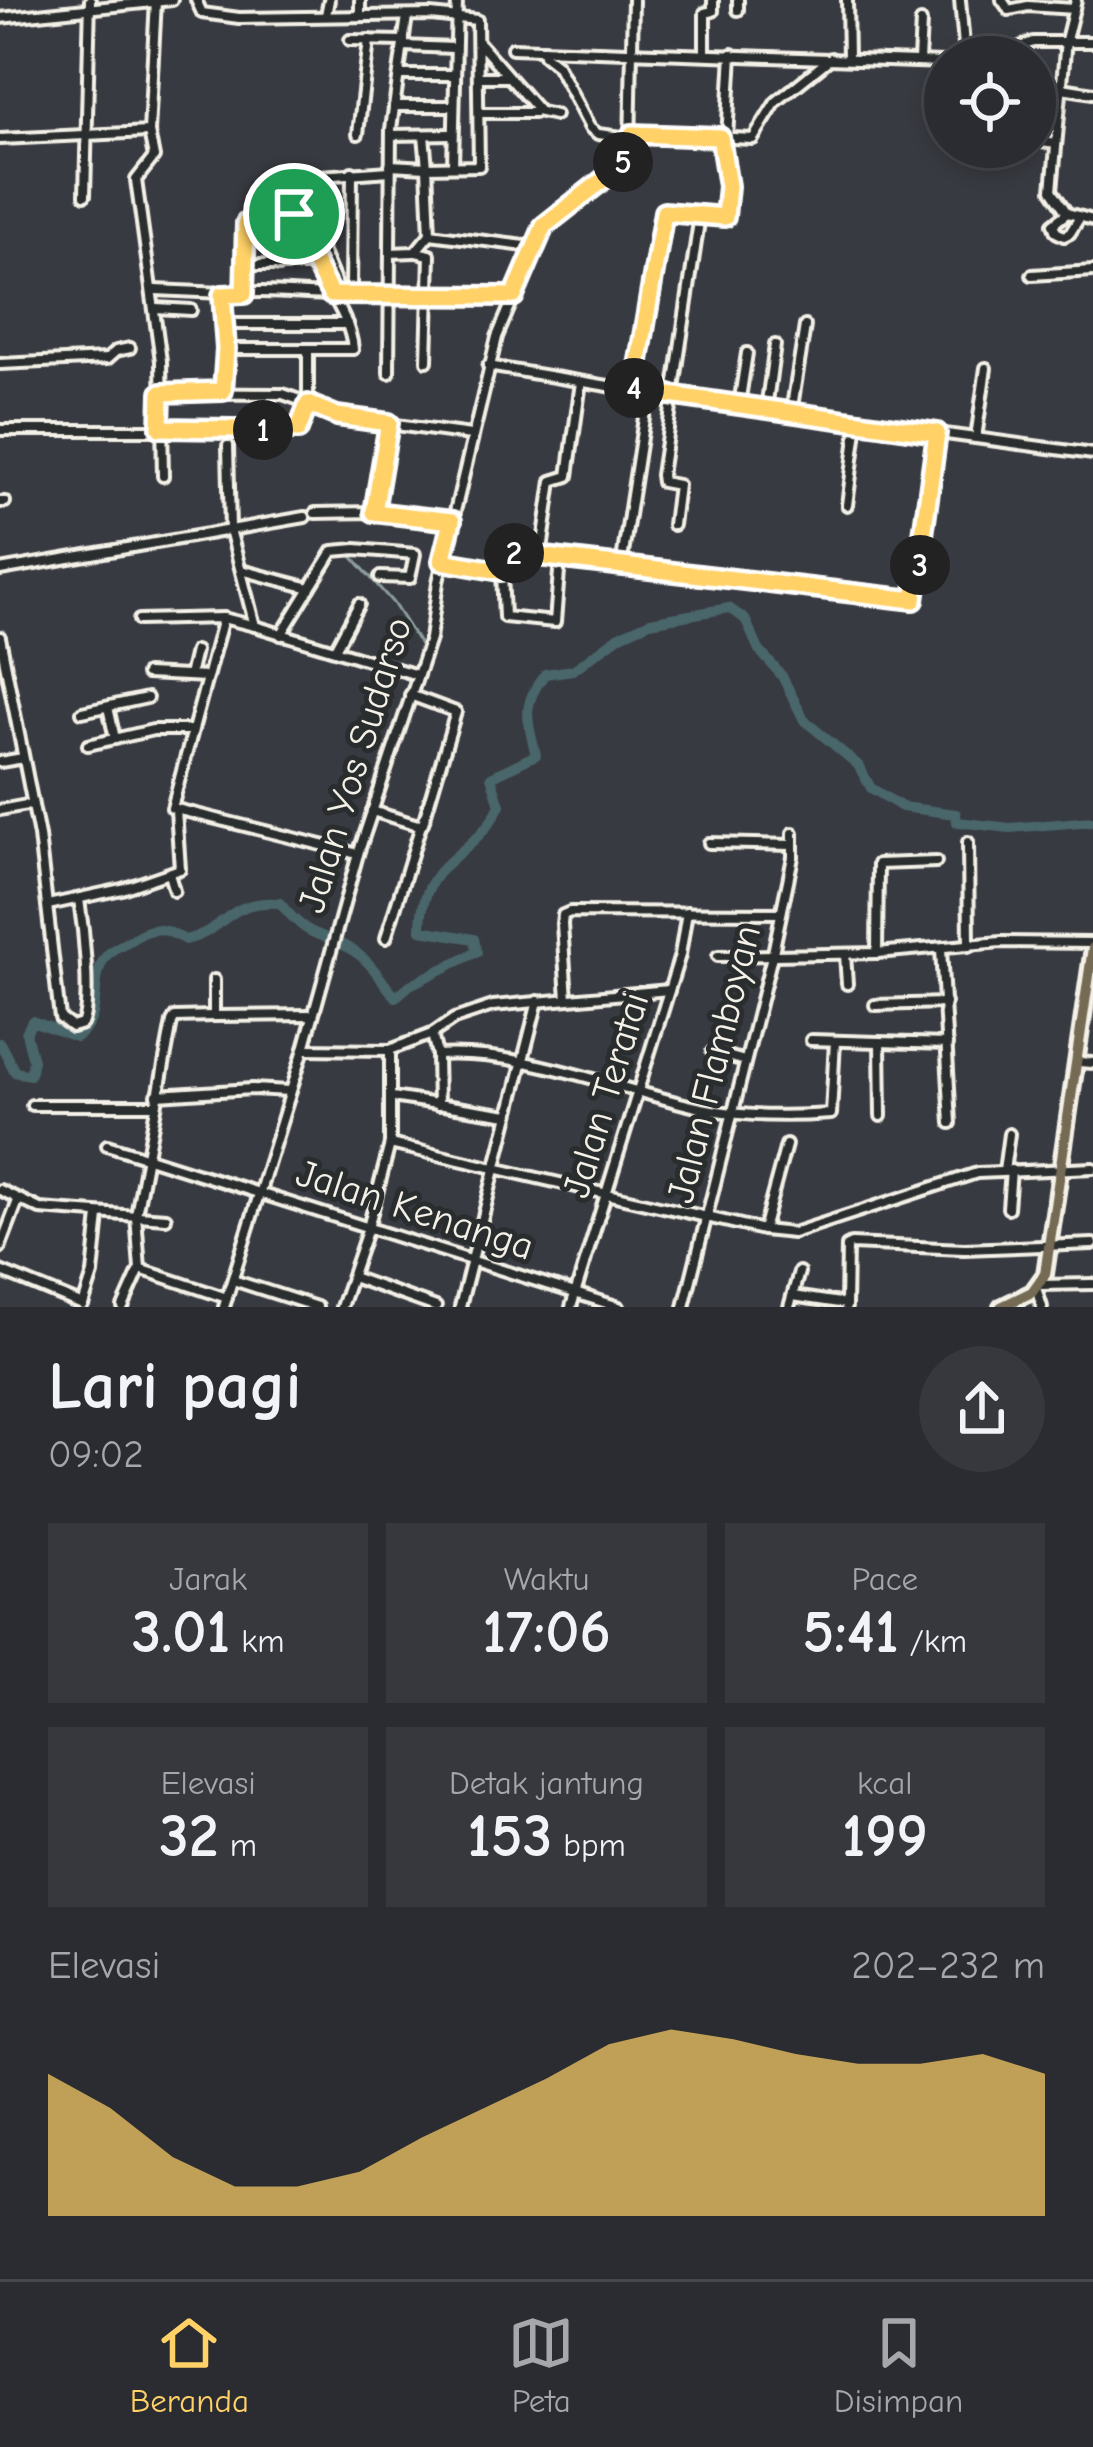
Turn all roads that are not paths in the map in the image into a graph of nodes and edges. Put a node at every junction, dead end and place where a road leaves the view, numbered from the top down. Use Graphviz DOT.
graph roads {
  1 [pos="30,0"];
  2 [pos="172,0"];
  3 [pos="196,0"];
  4 [pos="329,0"];
  5 [pos="360,0"];
  6 [pos="431,0"];
  7 [pos="457,0"];
  8 [pos="633,0"];
  9 [pos="713,0"];
  10 [pos="847,0"];
  11 [pos="960,0"];
  12 [pos="1002,0"];
  13 [pos="156,1"];
  14 [pos="1075,4"];
  15 [pos="90,5"];
  16 [pos="29,15"];
  17 [pos="326,15"];
  18 [pos="360,15"];
  19 [pos="431,15"];
  20 [pos="407,16"];
  21 [pos="455,16"];
  22 [pos="0,19"];
  23 [pos="921,22"];
  24 [pos="963,36"];
  25 [pos="350,40"];
  26 [pos="369,40"];
  27 [pos="1066,40"];
  28 [pos="1056,41"];
  29 [pos="1093,42"];
  30 [pos="403,44"];
  31 [pos="480,44"];
  32 [pos="454,48"];
  33 [pos="512,48"];
  34 [pos="632,51"];
  35 [pos="544,52"];
  36 [pos="705,53"];
  37 [pos="732,54"];
  38 [pos="832,57"];
  39 [pos="848,58"];
  40 [pos="919,61"];
  41 [pos="924,61"];
  42 [pos="399,75"];
  43 [pos="455,75"];
  44 [pos="479,77"];
  45 [pos="508,77"];
  46 [pos="1062,88"];
  47 [pos="1093,93"];
  48 [pos="394,106"];
  49 [pos="453,106"];
  50 [pos="536,111"];
  51 [pos="480,113"];
  52 [pos="555,115"];
  53 [pos="150,131"];
  54 [pos="358,134"];
  55 [pos="453,134"];
  56 [pos="391,135"];
  57 [pos="424,135"];
  58 [pos="632,136"];
  59 [pos="723,137"];
  60 [pos="89,138"];
  61 [pos="0,139"];
  62 [pos="1057,144"];
  63 [pos="453,165"];
  64 [pos="427,167"];
  65 [pos="390,168"];
  66 [pos="352,172"];
  67 [pos="86,195"];
  68 [pos="1067,213"];
  69 [pos="700,214"];
  70 [pos="279,218"];
  71 [pos="1080,218"];
  72 [pos="1093,220"];
  73 [pos="430,234"];
  74 [pos="533,248"];
  75 [pos="415,252"];
  76 [pos="390,253"];
  77 [pos="317,265"];
  78 [pos="245,266"];
  79 [pos="279,266"];
  80 [pos="1093,271"];
  81 [pos="1032,275"];
  82 [pos="154,290"];
  83 [pos="225,293"];
  84 [pos="244,294"];
  85 [pos="341,294"];
  86 [pos="390,294"];
  87 [pos="514,296"];
  88 [pos="430,297"];
  89 [pos="156,308"];
  90 [pos="191,310"];
  91 [pos="223,324"];
  92 [pos="348,324"];
  93 [pos="805,326"];
  94 [pos="775,345"];
  95 [pos="130,348"];
  96 [pos="226,349"];
  97 [pos="308,350"];
  98 [pos="747,353"];
  99 [pos="427,361"];
  100 [pos="0,364"];
  101 [pos="488,366"];
  102 [pos="986,368"];
  103 [pos="389,373"];
  104 [pos="581,382"];
  105 [pos="634,390"];
  106 [pos="223,391"];
  107 [pos="648,392"];
  108 [pos="161,393"];
  109 [pos="674,397"];
  110 [pos="308,404"];
  111 [pos="739,405"];
  112 [pos="766,409"];
  113 [pos="791,412"];
  114 [pos="858,422"];
  115 [pos="389,423"];
  116 [pos="160,428"];
  117 [pos="0,430"];
  118 [pos="937,433"];
  119 [pos="472,435"];
  120 [pos="976,438"];
  121 [pos="228,446"];
  122 [pos="1093,454"];
  123 [pos="163,476"];
  124 [pos="847,505"];
  125 [pos="374,512"];
  126 [pos="452,521"];
  127 [pos="673,525"];
  128 [pos="230,529"];
  129 [pos="541,557"];
  130 [pos="560,559"];
  131 [pos="442,561"];
  132 [pos="622,565"];
  133 [pos="0,570"];
  134 [pos="240,570"];
  135 [pos="500,571"];
  136 [pos="380,577"];
  137 [pos="310,588"];
  138 [pos="359,604"];
  139 [pos="223,618"];
  140 [pos="140,620"];
  141 [pos="255,626"];
  142 [pos="281,635"];
  143 [pos="0,637"];
  144 [pos="335,649"];
  145 [pos="194,651"];
  146 [pos="146,674"];
  147 [pos="417,675"];
  148 [pos="189,676"];
  149 [pos="207,677"];
  150 [pos="410,695"];
  151 [pos="147,698"];
  152 [pos="108,707"];
  153 [pos="82,712"];
  154 [pos="15,718"];
  155 [pos="0,722"];
  156 [pos="192,730"];
  157 [pos="115,739"];
  158 [pos="88,745"];
  159 [pos="23,758"];
  160 [pos="0,762"];
  161 [pos="32,804"];
  162 [pos="176,809"];
  163 [pos="0,810"];
  164 [pos="372,811"];
  165 [pos="422,825"];
  166 [pos="793,833"];
  167 [pos="968,842"];
  168 [pos="709,843"];
  169 [pos="793,845"];
  170 [pos="358,854"];
  171 [pos="936,862"];
  172 [pos="169,874"];
  173 [pos="174,891"];
  174 [pos="79,899"];
  175 [pos="48,905"];
  176 [pos="687,912"];
  177 [pos="781,913"];
  178 [pos="386,938"];
  179 [pos="969,946"];
  180 [pos="1093,946"];
  181 [pos="941,949"];
  182 [pos="877,953"];
  183 [pos="845,954"];
  184 [pos="771,955"];
  185 [pos="718,956"];
  186 [pos="214,980"];
  187 [pos="847,985"];
  188 [pos="1090,985"];
  189 [pos="668,990"];
  190 [pos="567,999"];
  191 [pos="538,1001"];
  192 [pos="945,1003"];
  193 [pos="875,1005"];
  194 [pos="314,1015"];
  195 [pos="214,1016"];
  196 [pos="432,1034"];
  197 [pos="811,1040"];
  198 [pos="835,1041"];
  199 [pos="880,1043"];
  200 [pos="947,1044"];
  201 [pos="304,1049"];
  202 [pos="390,1051"];
  203 [pos="712,1052"];
  204 [pos="437,1055"];
  205 [pos="745,1061"];
  206 [pos="1079,1062"];
  207 [pos="523,1063"];
  208 [pos="1093,1063"];
  209 [pos="290,1091"];
  210 [pos="639,1092"];
  211 [pos="392,1097"];
  212 [pos="156,1100"];
  213 [pos="32,1105"];
  214 [pos="438,1105"];
  215 [pos="733,1113"];
  216 [pos="508,1115"];
  217 [pos="881,1116"];
  218 [pos="951,1124"];
  219 [pos="1009,1134"];
  220 [pos="390,1144"];
  221 [pos="107,1145"];
  222 [pos="786,1145"];
  223 [pos="148,1159"];
  224 [pos="493,1168"];
  225 [pos="1062,1168"];
  226 [pos="1093,1168"];
  227 [pos="1007,1170"];
  228 [pos="0,1190"];
  229 [pos="260,1192"];
  230 [pos="609,1192"];
  231 [pos="18,1201"];
  232 [pos="1008,1208"];
  233 [pos="136,1214"];
  234 [pos="99,1215"];
  235 [pos="708,1215"];
  236 [pos="166,1218"];
  237 [pos="368,1228"];
  238 [pos="763,1230"];
  239 [pos="1093,1244"];
  240 [pos="1052,1245"];
  241 [pos="0,1248"];
  242 [pos="470,1261"];
  243 [pos="140,1270"];
  244 [pos="0,1271"];
  245 [pos="799,1272"];
  246 [pos="352,1277"];
  247 [pos="232,1280"];
  248 [pos="1093,1284"];
  249 [pos="1038,1286"];
  250 [pos="575,1293"];
  251 [pos="793,1296"];
  252 [pos="225,1303"];
  253 [pos="846,1306"];
  254 [pos="123,1307"];
  255 [pos="317,1307"];
  256 [pos="341,1307"];
  257 [pos="436,1307"];
  258 [pos="460,1307"];
  259 [pos="571,1307"];
  260 [pos="619,1307"];
  261 [pos="684,1307"];
  262 [pos="789,1307"];
  263 [pos="1001,1307"];
  264 [pos="1042,1307"];
  1 -- 16 [label="street"];
  2 -- 13 [label="street"];
  3 -- 17 [label="street"];
  4 -- 17 [label="street"];
  5 -- 18 [label="street"];
  6 -- 19 [label="street"];
  7 -- 21 [label="street"];
  8 -- 34 [label="street"];
  9 -- 36 [label="street"];
  10 -- 39 [label="street"];
  11 -- 24 [label="street"];
  12 -- 14 [label="street"];
  13 -- 15 [label="street"];
  13 -- 53 [label="street"];
  14 -- 27 [label="street"];
  15 -- 16 [label="street"];
  15 -- 60 [label="street"];
  16 -- 22 [label="street"];
  17 -- 18 [label="street"];
  18 -- 20 [label="street"];
  19 -- 20 [label="street"];
  19 -- 21 [label="street"];
  20 -- 30 [label="street"];
  21 -- 31 [label="street"];
  21 -- 32 [label="street"];
  23 -- 40 [label="street"];
  25 -- 26 [label="street"];
  26 -- 30 [label="street"];
  26 -- 54 [label="street"];
  27 -- 28 [label="street"];
  27 -- 29 [label="street"];
  27 -- 46 [label="street"];
  30 -- 32 [label="street"];
  30 -- 42 [label="street"];
  31 -- 44 [label="street"];
  31 -- 45 [label="street"];
  32 -- 43 [label="street"];
  33 -- 35 [label="street"];
  34 -- 35 [label="street"];
  34 -- 36 [label="street"];
  34 -- 58 [label="street"];
  35 -- 58 [label="street"];
  36 -- 37 [label="street"];
  37 -- 38 [label="street"];
  37 -- 59 [label="street"];
  38 -- 39 [label="street"];
  38 -- 59 [label="street"];
  39 -- 40 [label="street"];
  40 -- 41 [label="street"];
  42 -- 43 [label="street"];
  42 -- 48 [label="street"];
  43 -- 49 [label="street"];
  44 -- 45 [label="street"];
  44 -- 51 [label="street"];
  45 -- 50 [label="street"];
  46 -- 47 [label="street"];
  46 -- 62 [label="street"];
  48 -- 49 [label="street"];
  48 -- 56 [label="street"];
  49 -- 55 [label="street"];
  50 -- 51 [label="street"];
  50 -- 52 [label="street"];
  51 -- 63 [label="street"];
  53 -- 60 [label="street"];
  53 -- 82 [label="street"];
  55 -- 57 [label="street"];
  55 -- 63 [label="street"];
  56 -- 57 [label="street"];
  56 -- 65 [label="street"];
  57 -- 64 [label="street"];
  58 -- 59 [label="street"];
  58 -- 74 [label="street, Jalan Yos Sudarso"];
  59 -- 69 [label="street"];
  60 -- 61 [label="street"];
  60 -- 67 [label="street"];
  62 -- 68 [label="street"];
  63 -- 64 [label="street"];
  64 -- 65 [label="street"];
  64 -- 73 [label="street"];
  65 -- 66 [label="street"];
  65 -- 76 [label="street"];
  66 -- 85 [label="street"];
  66 -- 85 [label="street"];
  68 -- 71 [label="street"];
  68 -- 71 [label="street"];
  69 -- 105 [label="street"];
  69 -- 109 [label="street"];
  70 -- 77 [label="street"];
  70 -- 78 [label="street"];
  70 -- 79 [label="street"];
  71 -- 72 [label="street"];
  73 -- 74 [label="street"];
  73 -- 75 [label="street"];
  74 -- 87 [label="street, Jalan Yos Sudarso"];
  75 -- 76 [label="street"];
  75 -- 88 [label="street"];
  76 -- 86 [label="street"];
  77 -- 79 [label="street"];
  77 -- 85 [label="street"];
  78 -- 79 [label="street"];
  78 -- 84 [label="street"];
  80 -- 81 [label="street"];
  82 -- 83 [label="street"];
  82 -- 89 [label="street"];
  83 -- 84 [label="street"];
  83 -- 91 [label="street"];
  84 -- 85 [label="street"];
  85 -- 86 [label="street"];
  85 -- 92 [label="street"];
  86 -- 88 [label="street"];
  86 -- 103 [label="street"];
  87 -- 88 [label="street"];
  87 -- 101 [label="street, Jalan Yos Sudarso"];
  88 -- 99 [label="street"];
  89 -- 90 [label="street"];
  89 -- 108 [label="street"];
  91 -- 92 [label="street"];
  91 -- 96 [label="street"];
  92 -- 97 [label="street"];
  93 -- 113 [label="street"];
  94 -- 112 [label="street"];
  95 -- 100 [label="street"];
  96 -- 97 [label="street"];
  96 -- 106 [label="street"];
  97 -- 110 [label="street"];
  98 -- 111 [label="street"];
  101 -- 104 [label="street"];
  101 -- 119 [label="street, Jalan Yos Sudarso"];
  102 -- 120 [label="street"];
  104 -- 105 [label="street"];
  104 -- 129 [label="street"];
  105 -- 107 [label="street"];
  106 -- 108 [label="street"];
  106 -- 110 [label="street"];
  107 -- 109 [label="street"];
  107 -- 132 [label="street"];
  108 -- 116 [label="street"];
  109 -- 111 [label="street"];
  109 -- 127 [label="street"];
  110 -- 115 [label="street"];
  110 -- 116 [label="street"];
  111 -- 112 [label="street"];
  112 -- 113 [label="street"];
  113 -- 114 [label="street"];
  114 -- 118 [label="street"];
  114 -- 124 [label="street"];
  115 -- 119 [label="street"];
  115 -- 125 [label="street"];
  116 -- 117 [label="street"];
  116 -- 123 [label="street"];
  118 -- 120 [label="street"];
  118 -- 132 [label="street"];
  119 -- 126 [label="street, Jalan Yos Sudarso"];
  120 -- 122 [label="street"];
  121 -- 128 [label="street"];
  125 -- 126 [label="street"];
  125 -- 128 [label="street"];
  126 -- 131 [label="street, Jalan Yos Sudarso"];
  128 -- 133 [label="street"];
  128 -- 134 [label="street"];
  129 -- 130 [label="street"];
  129 -- 135 [label="street"];
  130 -- 132 [label="street"];
  130 -- 135 [label="street"];
  131 -- 135 [label="street"];
  131 -- 147 [label="street, Jalan Yos Sudarso"];
  134 -- 137 [label="street"];
  134 -- 141 [label="street"];
  136 -- 137 [label="street"];
  137 -- 142 [label="street"];
  138 -- 144 [label="street"];
  139 -- 140 [label="street"];
  139 -- 141 [label="street"];
  139 -- 149 [label="street"];
  141 -- 142 [label="street"];
  142 -- 144 [label="street"];
  143 -- 154 [label="street"];
  144 -- 147 [label="street"];
  145 -- 148 [label="street"];
  146 -- 148 [label="street"];
  147 -- 150 [label="street, Jalan Yos Sudarso"];
  148 -- 149 [label="street"];
  149 -- 156 [label="street"];
  150 -- 164 [label="street, Jalan Yos Sudarso"];
  150 -- 165 [label="street"];
  151 -- 152 [label="street"];
  152 -- 153 [label="street"];
  152 -- 157 [label="street"];
  154 -- 155 [label="street"];
  154 -- 159 [label="street"];
  156 -- 157 [label="street"];
  156 -- 162 [label="street"];
  157 -- 158 [label="street"];
  159 -- 160 [label="street"];
  159 -- 161 [label="street"];
  161 -- 163 [label="street"];
  161 -- 175 [label="street"];
  162 -- 170 [label="street"];
  162 -- 172 [label="street"];
  164 -- 165 [label="street"];
  164 -- 170 [label="street, Jalan Yos Sudarso"];
  165 -- 178 [label="street"];
  166 -- 169 [label="street, Jalan Flamboyan"];
  167 -- 179 [label="street"];
  168 -- 169 [label="street"];
  169 -- 177 [label="street, Jalan Flamboyan"];
  170 -- 194 [label="street, Jalan Yos Sudarso"];
  171 -- 182 [label="street"];
  172 -- 173 [label="street"];
  172 -- 174 [label="street"];
  174 -- 175 [label="street"];
  174 -- 175 [label="street"];
  176 -- 177 [label="street"];
  176 -- 189 [label="street, Jalan Teratai"];
  176 -- 190 [label="street"];
  177 -- 184 [label="street, Jalan Flamboyan"];
  179 -- 180 [label="street"];
  179 -- 181 [label="street"];
  180 -- 188 [label="main road"];
  181 -- 182 [label="street"];
  181 -- 192 [label="street"];
  182 -- 183 [label="street"];
  183 -- 184 [label="street"];
  183 -- 187 [label="street"];
  184 -- 185 [label="street"];
  184 -- 205 [label="street, Jalan Flamboyan"];
  186 -- 195 [label="street"];
  188 -- 206 [label="main road"];
  189 -- 190 [label="street"];
  189 -- 210 [label="street, Jalan Teratai"];
  190 -- 191 [label="street"];
  191 -- 196 [label="street"];
  191 -- 207 [label="street"];
  192 -- 193 [label="street"];
  192 -- 200 [label="street"];
  194 -- 195 [label="street"];
  194 -- 201 [label="street, Jalan Yos Sudarso"];
  195 -- 212 [label="street"];
  196 -- 202 [label="street"];
  196 -- 204 [label="street"];
  197 -- 198 [label="street"];
  198 -- 199 [label="street"];
  198 -- 215 [label="street"];
  199 -- 200 [label="street"];
  199 -- 217 [label="street"];
  200 -- 218 [label="street"];
  201 -- 202 [label="street"];
  201 -- 209 [label="street, Jalan Yos Sudarso"];
  202 -- 211 [label="street"];
  203 -- 205 [label="street"];
  204 -- 207 [label="street"];
  204 -- 214 [label="street"];
  205 -- 215 [label="street, Jalan Flamboyan"];
  206 -- 208 [label="street"];
  206 -- 225 [label="main road"];
  207 -- 210 [label="street"];
  207 -- 216 [label="street"];
  209 -- 212 [label="street"];
  209 -- 229 [label="street, Jalan Yos Sudarso"];
  210 -- 215 [label="street"];
  210 -- 230 [label="street, Jalan Teratai"];
  211 -- 214 [label="street"];
  211 -- 220 [label="street"];
  212 -- 213 [label="street"];
  212 -- 223 [label="street"];
  214 -- 216 [label="street"];
  215 -- 235 [label="street, Jalan Flamboyan"];
  216 -- 224 [label="street"];
  219 -- 227 [label="street"];
  220 -- 224 [label="street"];
  220 -- 237 [label="street"];
  221 -- 223 [label="street, Jalan Kenanga"];
  222 -- 238 [label="street"];
  223 -- 229 [label="street, Jalan Kenanga"];
  223 -- 233 [label="street"];
  224 -- 230 [label="street"];
  224 -- 242 [label="street"];
  225 -- 226 [label="street"];
  225 -- 227 [label="street"];
  225 -- 240 [label="main road"];
  227 -- 232 [label="street"];
  227 -- 238 [label="street"];
  228 -- 231 [label="street"];
  229 -- 237 [label="street, Jalan Kenanga"];
  229 -- 247 [label="street, Jalan Yos Sudarso"];
  230 -- 235 [label="street"];
  230 -- 250 [label="street, Jalan Teratai"];
  231 -- 234 [label="street"];
  231 -- 241 [label="street"];
  233 -- 234 [label="street"];
  233 -- 236 [label="street"];
  233 -- 243 [label="street"];
  234 -- 244 [label="street"];
  235 -- 238 [label="street"];
  235 -- 261 [label="street, Jalan Flamboyan"];
  237 -- 242 [label="street, Jalan Kenanga"];
  237 -- 246 [label="street"];
  239 -- 240 [label="street"];
  240 -- 249 [label="main road"];
  240 -- 253 [label="street"];
  242 -- 250 [label="street, Jalan Kenanga"];
  242 -- 258 [label="street"];
  243 -- 252 [label="street"];
  243 -- 254 [label="street"];
  245 -- 251 [label="street"];
  246 -- 256 [label="street"];
  246 -- 257 [label="street"];
  247 -- 252 [label="street, Jalan Yos Sudarso"];
  247 -- 255 [label="street"];
  248 -- 249 [label="street"];
  249 -- 263 [label="main road"];
  249 -- 264 [label="street"];
  250 -- 259 [label="street, Jalan Teratai"];
  250 -- 260 [label="street, Jalan Kenanga"];
  251 -- 253 [label="street"];
  251 -- 262 [label="street"];
}
